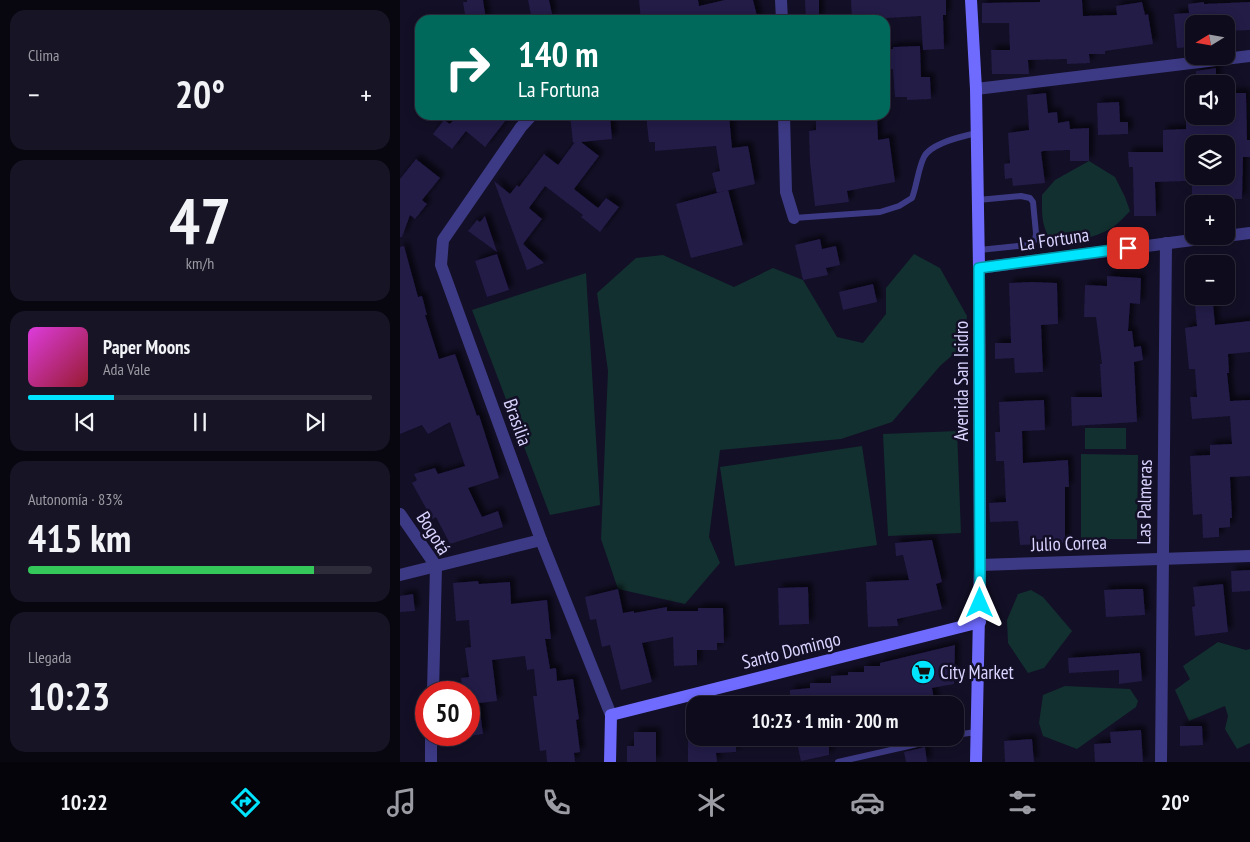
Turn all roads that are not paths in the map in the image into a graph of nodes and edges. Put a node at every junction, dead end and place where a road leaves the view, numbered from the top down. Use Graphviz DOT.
graph roads {
  1 [pos="781,0"];
  2 [pos="971,0"];
  3 [pos="782,15"];
  4 [pos="1250,56"];
  5 [pos="976,89"];
  6 [pos="527,120"];
  7 [pos="784,120"];
  8 [pos="977,133"];
  9 [pos="978,200"];
  10 [pos="794,218"];
  11 [pos="1250,233"];
  12 [pos="1235,235"];
  13 [pos="1185,241"];
  14 [pos="1166,243"];
  15 [pos="979,250"];
  16 [pos="979,268"];
  17 [pos="400,514"];
  18 [pos="541,540"];
  19 [pos="1250,556"];
  20 [pos="1162,559"];
  21 [pos="980,565"];
  22 [pos="436,566"];
  23 [pos="400,575"];
  24 [pos="980,622"];
  25 [pos="432,681"];
  26 [pos="611,715"];
  27 [pos="976,732"];
  28 [pos="964,734"];
  29 [pos="431,746"];
  30 [pos="909,746"];
  31 [pos="431,762"];
  32 [pos="610,762"];
  33 [pos="838,762"];
  34 [pos="976,762"];
  35 [pos="1161,762"];
  1 -- 3 [label="street"];
  2 -- 5 [label="main road, Avenida San Isidro"];
  4 -- 5 [label="street"];
  5 -- 8 [label="main road, Avenida San Isidro"];
  6 -- 18 [label="street, Brasilia"];
  7 -- 10 [label="street"];
  8 -- 9 [label="main road, Avenida San Isidro"];
  8 -- 10 [label="lane"];
  9 -- 15 [label="main road, Avenida San Isidro"];
  9 -- 15 [label="lane"];
  11 -- 12 [label="street, La Fortuna"];
  13 -- 14 [label="street, La Fortuna"];
  14 -- 16 [label="street, La Fortuna"];
  14 -- 20 [label="street, Las Palmeras"];
  15 -- 16 [label="main road, Avenida San Isidro"];
  16 -- 21 [label="main road, Avenida San Isidro"];
  17 -- 22 [label="street, Bogotá"];
  18 -- 22 [label="street"];
  18 -- 26 [label="street, Brasilia"];
  19 -- 20 [label="street, Julio Correa"];
  20 -- 21 [label="street, Julio Correa"];
  20 -- 35 [label="street, Las Palmeras"];
  21 -- 24 [label="main road, Avenida San Isidro"];
  22 -- 23 [label="street"];
  22 -- 25 [label="street, Bogotá"];
  24 -- 26 [label="main road, Santo Domingo"];
  24 -- 27 [label="main road, Avenida San Isidro"];
  26 -- 32 [label="main road, Brasilia"];
  27 -- 28 [label="lane"];
  27 -- 34 [label="main road, Avenida San Isidro"];
  29 -- 31 [label="street"];
  30 -- 33 [label="lane"];
}
